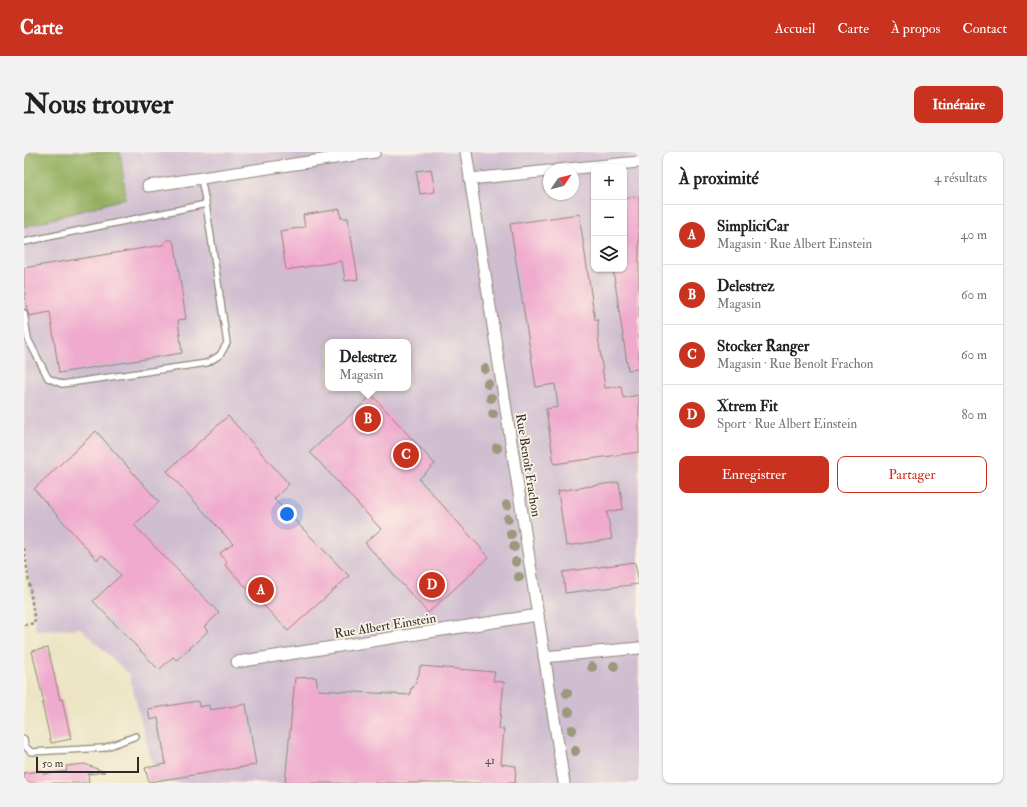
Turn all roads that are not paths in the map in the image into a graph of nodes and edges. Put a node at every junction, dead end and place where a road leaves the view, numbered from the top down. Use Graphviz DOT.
graph roads {
  1 [pos="375,152"];
  2 [pos="466,152"];
  3 [pos="639,162"];
  4 [pos="579,168"];
  5 [pos="543,172"];
  6 [pos="201,178"];
  7 [pos="470,178"];
  8 [pos="148,186"];
  9 [pos="206,204"];
  10 [pos="24,242"];
  11 [pos="24,313"];
  12 [pos="538,615"];
  13 [pos="639,648"];
  14 [pos="544,657"];
  15 [pos="237,662"];
  16 [pos="136,736"];
  17 [pos="24,739"];
  18 [pos="564,783"];
  1 -- 6 [label="street"];
  2 -- 7 [label="street, Rue Benoît Frachon"];
  3 -- 4 [label="street"];
  5 -- 7 [label="street"];
  6 -- 8 [label="street"];
  6 -- 9 [label="lane"];
  7 -- 12 [label="street, Rue Benoît Frachon"];
  9 -- 10 [label="lane"];
  9 -- 11 [label="lane"];
  12 -- 14 [label="street, Rue Benoît Frachon"];
  12 -- 15 [label="street, Rue Albert Einstein"];
  13 -- 14 [label="street"];
  14 -- 18 [label="street, Rue Benoît Frachon"];
  16 -- 17 [label="lane"];
}
